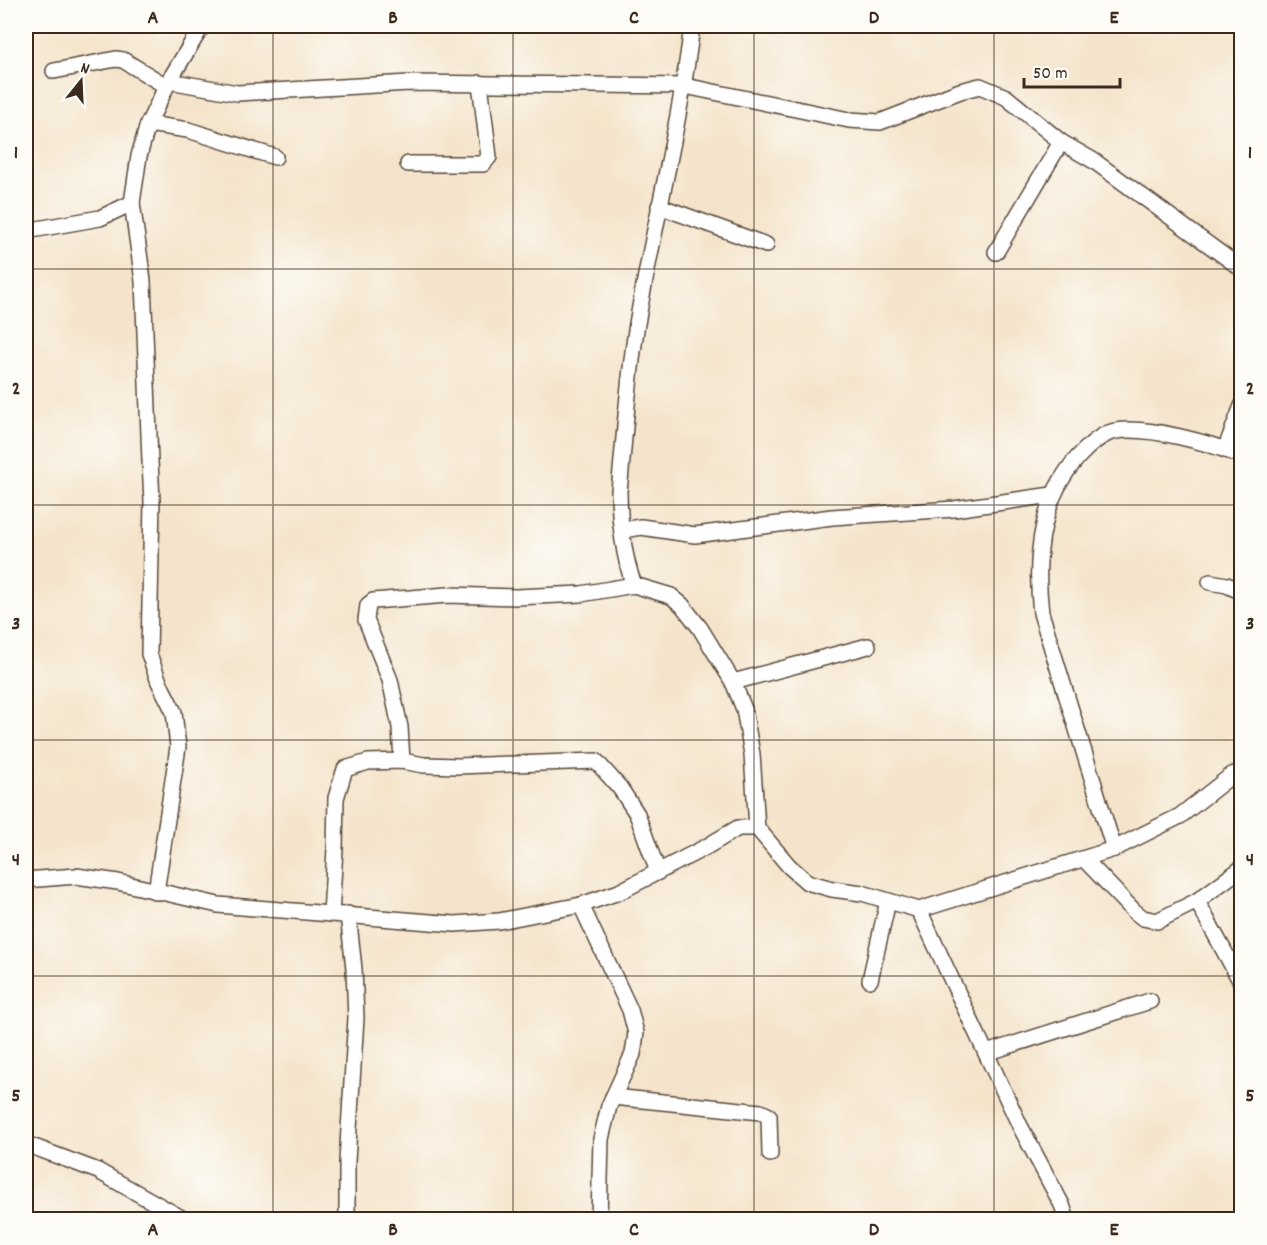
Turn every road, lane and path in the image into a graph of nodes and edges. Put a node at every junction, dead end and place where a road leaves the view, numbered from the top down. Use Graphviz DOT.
graph roads {
  1 [pos="692,26"];
  2 [pos="198,27"];
  3 [pos="54,71"];
  4 [pos="168,84"];
  5 [pos="480,84"];
  6 [pos="685,86"];
  7 [pos="147,124"];
  8 [pos="1061,142"];
  9 [pos="275,157"];
  10 [pos="408,164"];
  11 [pos="132,203"];
  12 [pos="659,206"];
  13 [pos="26,231"];
  14 [pos="766,245"];
  15 [pos="996,252"];
  16 [pos="1242,269"];
  17 [pos="1242,406"];
  18 [pos="1225,450"];
  19 [pos="1242,456"];
  20 [pos="1052,495"];
  21 [pos="623,530"];
  22 [pos="1210,582"];
  23 [pos="634,585"];
  24 [pos="1242,592"];
  25 [pos="868,646"];
  26 [pos="733,682"];
  27 [pos="402,761"];
  28 [pos="1242,771"];
  29 [pos="757,828"];
  30 [pos="1114,849"];
  31 [pos="1085,860"];
  32 [pos="1242,868"];
  33 [pos="658,872"];
  34 [pos="26,880"];
  35 [pos="156,892"];
  36 [pos="888,901"];
  37 [pos="1197,901"];
  38 [pos="580,905"];
  39 [pos="919,910"];
  40 [pos="330,914"];
  41 [pos="348,914"];
  42 [pos="870,980"];
  43 [pos="1242,984"];
  44 [pos="1150,1001"];
  45 [pos="986,1053"];
  46 [pos="613,1097"];
  47 [pos="26,1144"];
  48 [pos="770,1154"];
  49 [pos="185,1220"];
  50 [pos="347,1220"];
  51 [pos="599,1220"];
  52 [pos="1067,1220"];
  1 -- 6 [label="street"];
  2 -- 4 [label="street"];
  3 -- 4 [label="street"];
  4 -- 5 [label="street"];
  4 -- 7 [label="street"];
  5 -- 6 [label="street"];
  5 -- 10 [label="street"];
  6 -- 8 [label="street"];
  6 -- 12 [label="street"];
  7 -- 9 [label="street"];
  7 -- 11 [label="street"];
  8 -- 15 [label="street"];
  8 -- 16 [label="street"];
  11 -- 13 [label="street"];
  11 -- 35 [label="street"];
  12 -- 14 [label="street"];
  12 -- 21 [label="street"];
  17 -- 18 [label="street"];
  18 -- 19 [label="street"];
  18 -- 20 [label="street"];
  20 -- 21 [label="street"];
  20 -- 30 [label="street"];
  21 -- 23 [label="street"];
  22 -- 24 [label="street"];
  23 -- 26 [label="street"];
  23 -- 27 [label="street"];
  25 -- 26 [label="street"];
  26 -- 29 [label="street"];
  27 -- 33 [label="street"];
  27 -- 40 [label="street"];
  28 -- 30 [label="street"];
  29 -- 33 [label="street"];
  29 -- 36 [label="street"];
  30 -- 31 [label="street"];
  31 -- 37 [label="street"];
  31 -- 39 [label="street"];
  32 -- 37 [label="street"];
  33 -- 38 [label="street"];
  34 -- 35 [label="street"];
  35 -- 40 [label="street"];
  36 -- 39 [label="street"];
  36 -- 42 [label="street"];
  37 -- 43 [label="street"];
  38 -- 41 [label="street"];
  38 -- 46 [label="street"];
  39 -- 45 [label="street"];
  40 -- 41 [label="street"];
  41 -- 50 [label="street"];
  44 -- 45 [label="street"];
  45 -- 52 [label="street"];
  46 -- 48 [label="street"];
  46 -- 51 [label="street"];
  47 -- 49 [label="street"];
}
